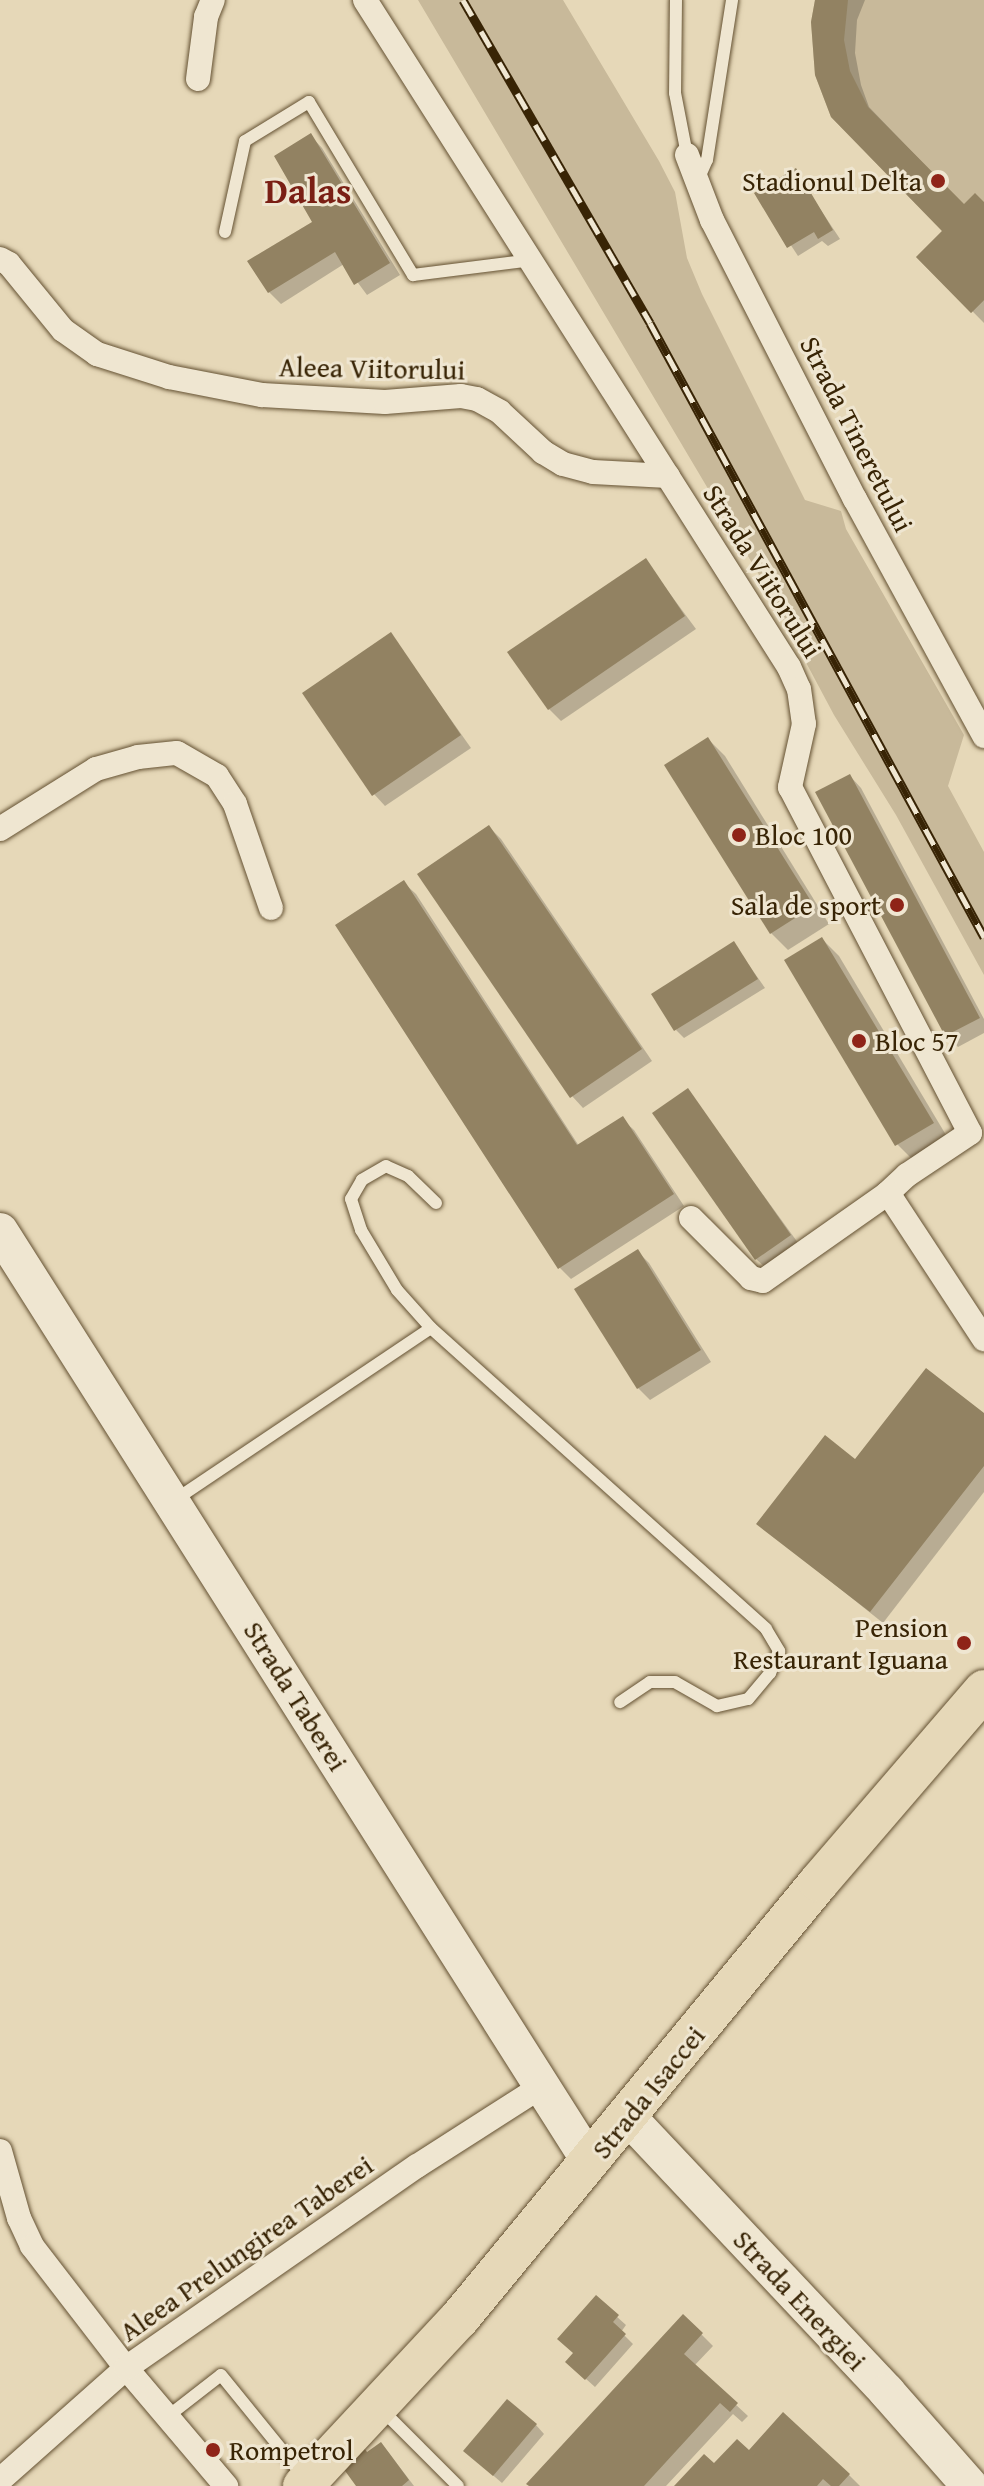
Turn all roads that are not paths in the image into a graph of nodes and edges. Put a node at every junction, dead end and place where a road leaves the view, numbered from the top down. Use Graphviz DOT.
graph roads {
  1 [pos="213,0"];
  2 [pos="365,0"];
  3 [pos="676,0"];
  4 [pos="732,0"];
  5 [pos="198,79"];
  6 [pos="687,155"];
  7 [pos="698,180"];
  8 [pos="225,232"];
  9 [pos="0,259"];
  10 [pos="532,260"];
  11 [pos="668,476"];
  12 [pos="984,736"];
  13 [pos="0,829"];
  14 [pos="271,908"];
  15 [pos="977,1129"];
  16 [pos="888,1193"];
  17 [pos="436,1203"];
  18 [pos="691,1218"];
  19 [pos="0,1231"];
  20 [pos="431,1328"];
  21 [pos="984,1339"];
  22 [pos="173,1502"];
  23 [pos="984,1690"];
  24 [pos="620,1702"];
  25 [pos="542,2086"];
  26 [pos="628,2117"];
  27 [pos="0,2151"];
  28 [pos="590,2162"];
  29 [pos="126,2368"];
  30 [pos="378,2406"];
  31 [pos="167,2417"];
  32 [pos="0,2480"];
  33 [pos="305,2484"];
  34 [pos="226,2486"];
  35 [pos="458,2486"];
  36 [pos="970,2486"];
  1 -- 5 [label="street"];
  2 -- 10 [label="street, Strada Viitorului"];
  3 -- 6 [label="lane"];
  4 -- 7 [label="lane"];
  6 -- 7 [label="street, Strada Tineretului"];
  7 -- 12 [label="street, Strada Tineretului"];
  8 -- 10 [label="lane"];
  9 -- 11 [label="street, Aleea Viitorului"];
  10 -- 11 [label="street, Strada Viitorului"];
  11 -- 15 [label="street, Strada Viitorului"];
  13 -- 14 [label="street"];
  15 -- 16 [label="street, Strada Viitorului"];
  16 -- 18 [label="street, Strada Viitorului"];
  16 -- 21 [label="street"];
  17 -- 20 [label="lane"];
  19 -- 22 [label="street, Strada Taberei"];
  20 -- 22 [label="lane"];
  20 -- 24 [label="lane"];
  22 -- 25 [label="street, Strada Taberei"];
  23 -- 26 [label="main road, Strada Isaccei"];
  25 -- 28 [label="street, Strada Taberei"];
  25 -- 29 [label="street, Aleea Prelungirea Taberei"];
  26 -- 28 [label="main road, Strada Isaccei"];
  26 -- 36 [label="street, Strada Energiei"];
  27 -- 29 [label="street"];
  28 -- 30 [label="main road, Strada Isaccei"];
  29 -- 31 [label="street"];
  29 -- 32 [label="street, Aleea Prelungirea Taberei"];
  30 -- 33 [label="main road, Strada Isaccei"];
  30 -- 35 [label="lane"];
  31 -- 33 [label="lane"];
  31 -- 34 [label="street"];
}
